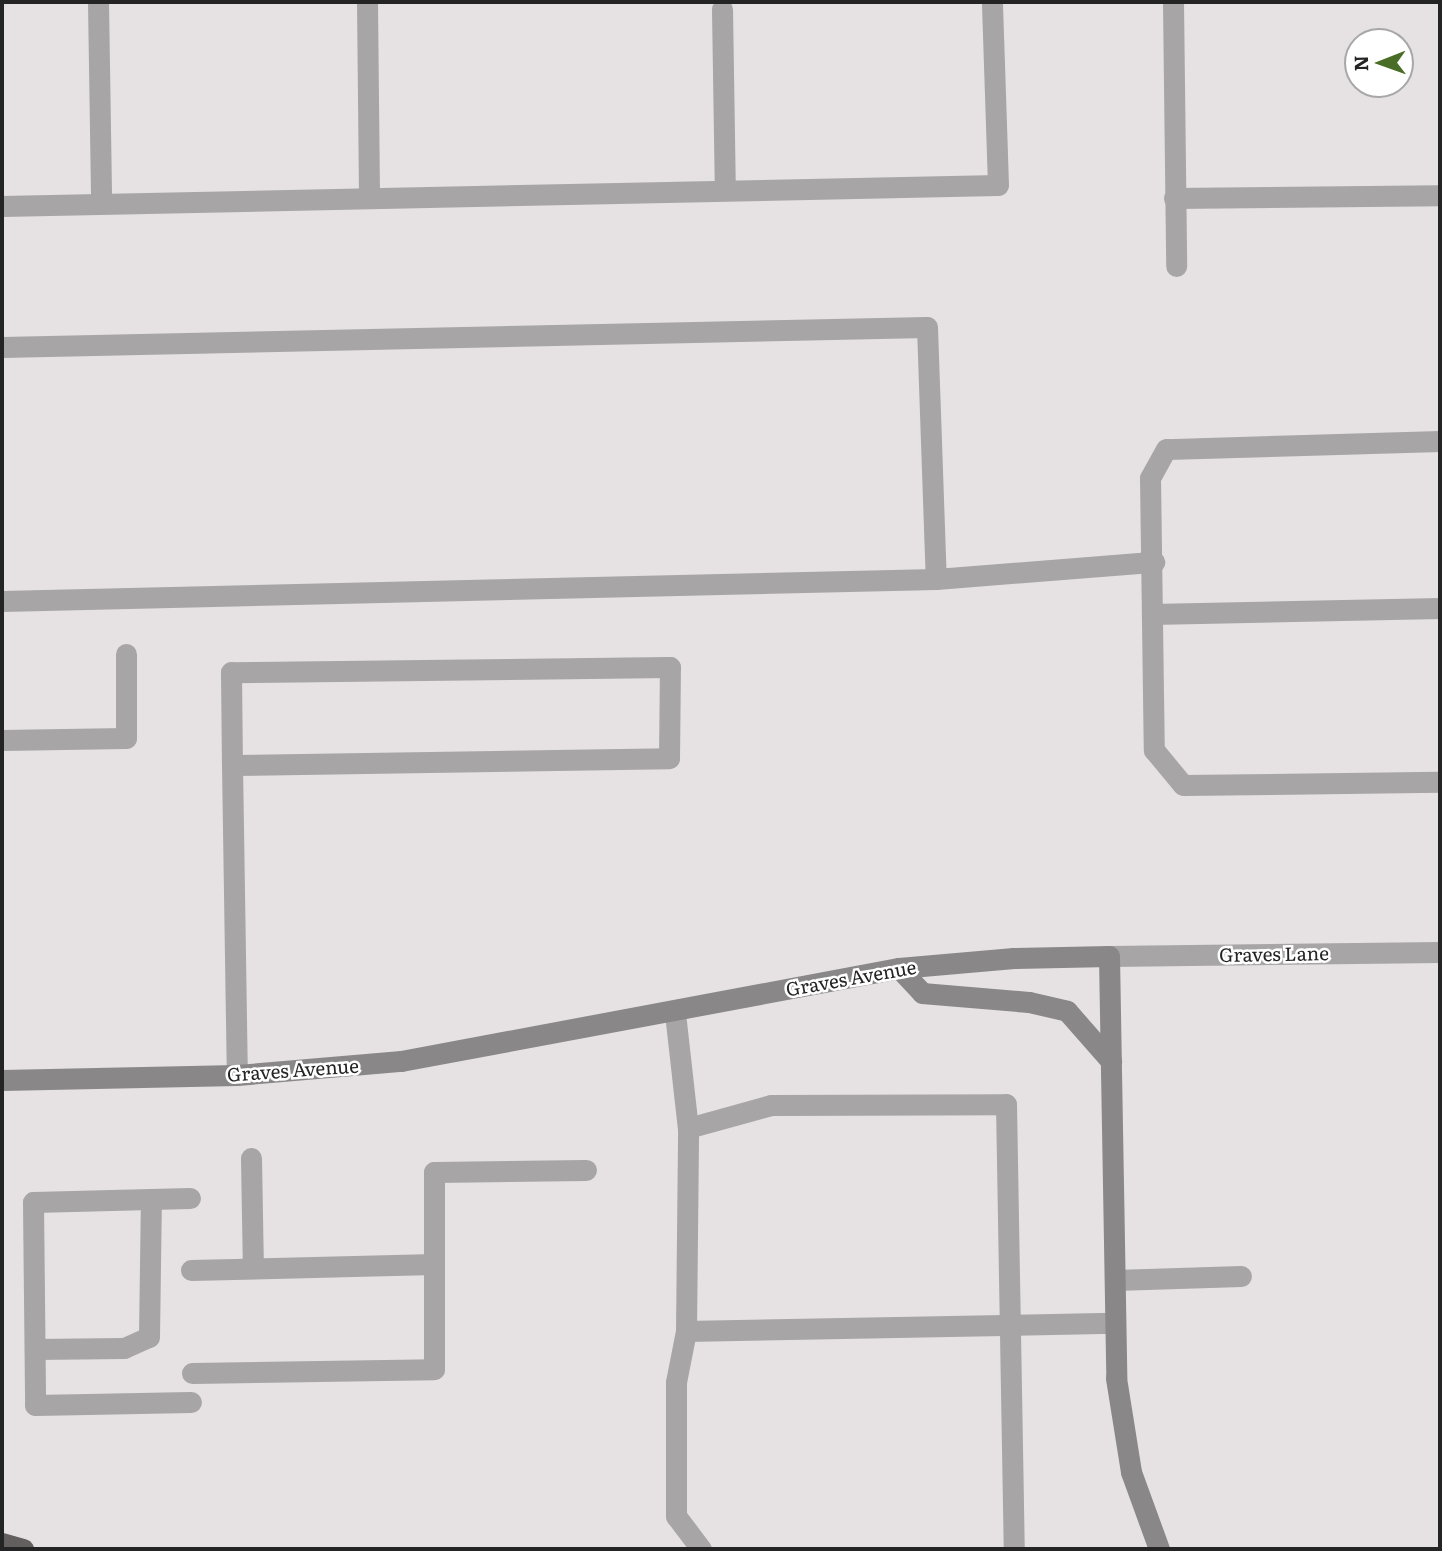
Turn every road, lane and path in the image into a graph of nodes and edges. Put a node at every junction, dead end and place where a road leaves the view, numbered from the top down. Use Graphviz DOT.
graph roads {
  1 [pos="98,2"];
  2 [pos="367,2"];
  3 [pos="992,2"];
  4 [pos="1173,2"];
  5 [pos="722,9"];
  6 [pos="725,190"];
  7 [pos="1440,195"];
  8 [pos="369,198"];
  9 [pos="1174,198"];
  10 [pos="101,203"];
  11 [pos="2,206"];
  12 [pos="1175,266"];
  13 [pos="2,347"];
  14 [pos="1440,441"];
  15 [pos="1154,562"];
  16 [pos="936,579"];
  17 [pos="2,601"];
  18 [pos="1440,608"];
  19 [pos="1152,614"];
  20 [pos="126,654"];
  21 [pos="2,740"];
  22 [pos="232,765"];
  23 [pos="1440,782"];
  24 [pos="1440,952"];
  25 [pos="1109,956"];
  26 [pos="899,968"];
  27 [pos="675,1013"];
  28 [pos="1111,1061"];
  29 [pos="236,1075"];
  30 [pos="2,1080"];
  31 [pos="688,1128"];
  32 [pos="251,1158"];
  33 [pos="586,1170"];
  34 [pos="190,1198"];
  35 [pos="151,1199"];
  36 [pos="434,1264"];
  37 [pos="253,1268"];
  38 [pos="191,1270"];
  39 [pos="1241,1276"];
  40 [pos="1115,1280"];
  41 [pos="1114,1323"];
  42 [pos="1010,1325"];
  43 [pos="686,1331"];
  44 [pos="35,1349"];
  45 [pos="192,1373"];
  46 [pos="191,1402"];
  47 [pos="2,1543"];
  48 [pos="23,1549"];
  49 [pos="701,1549"];
  50 [pos="1014,1549"];
  51 [pos="1159,1549"];
  1 -- 10 [label="street"];
  2 -- 8 [label="street"];
  3 -- 6 [label="street"];
  4 -- 9 [label="street"];
  5 -- 6 [label="street"];
  6 -- 8 [label="street"];
  7 -- 9 [label="street"];
  8 -- 10 [label="street"];
  9 -- 12 [label="street"];
  10 -- 11 [label="street"];
  13 -- 16 [label="street"];
  14 -- 15 [label="street"];
  15 -- 16 [label="street"];
  15 -- 19 [label="street"];
  16 -- 17 [label="street"];
  18 -- 19 [label="street"];
  19 -- 23 [label="street"];
  20 -- 21 [label="street"];
  22 -- 22 [label="street"];
  22 -- 29 [label="street"];
  24 -- 25 [label="street, Graves Lane"];
  25 -- 26 [label="main road, Graves Avenue"];
  25 -- 28 [label="main road"];
  26 -- 27 [label="main road, Graves Avenue"];
  26 -- 28 [label="main road"];
  27 -- 29 [label="main road, Graves Avenue"];
  27 -- 31 [label="street"];
  28 -- 40 [label="main road"];
  29 -- 30 [label="main road, Graves Avenue"];
  31 -- 42 [label="street"];
  31 -- 43 [label="street"];
  32 -- 37 [label="street"];
  33 -- 36 [label="street"];
  34 -- 35 [label="street"];
  35 -- 44 [label="street"];
  35 -- 44 [label="street"];
  36 -- 37 [label="street"];
  36 -- 45 [label="street"];
  37 -- 38 [label="street"];
  39 -- 40 [label="street"];
  40 -- 41 [label="main road"];
  41 -- 42 [label="street"];
  41 -- 51 [label="main road"];
  42 -- 43 [label="street"];
  42 -- 50 [label="street"];
  43 -- 49 [label="street"];
  44 -- 46 [label="street"];
  47 -- 48 [label="highway"];
}
